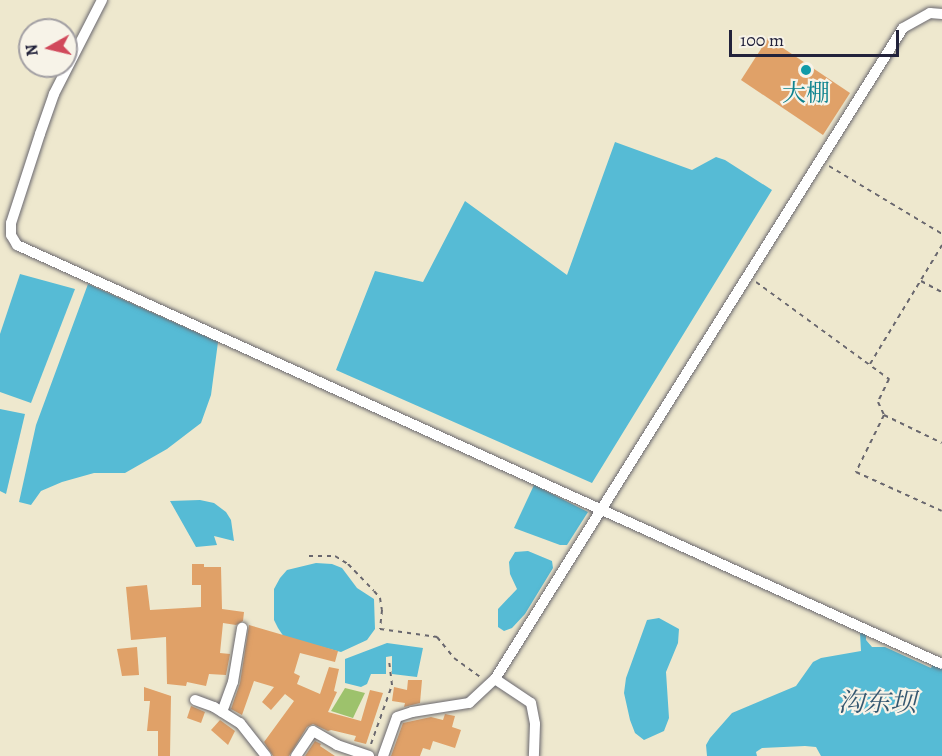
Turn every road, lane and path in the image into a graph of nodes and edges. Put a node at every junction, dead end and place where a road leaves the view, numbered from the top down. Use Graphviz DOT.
graph roads {
  1 [pos="102,0"];
  2 [pos="942,14"];
  3 [pos="821,162"];
  4 [pos="942,234"];
  5 [pos="942,245"];
  6 [pos="748,278"];
  7 [pos="921,281"];
  8 [pos="942,292"];
  9 [pos="870,364"];
  10 [pos="884,416"];
  11 [pos="942,443"];
  12 [pos="602,511"];
  13 [pos="942,511"];
  14 [pos="309,556"];
  15 [pos="243,628"];
  16 [pos="389,662"];
  17 [pos="942,664"];
  18 [pos="493,681"];
  19 [pos="195,700"];
  20 [pos="222,712"];
  21 [pos="266,756"];
  22 [pos="296,756"];
  23 [pos="368,756"];
  24 [pos="383,756"];
  25 [pos="534,756"];
  1 -- 12 [label="street"];
  2 -- 3 [label="street"];
  3 -- 4 [label="path"];
  3 -- 6 [label="street"];
  5 -- 7 [label="path"];
  6 -- 9 [label="path"];
  6 -- 12 [label="street"];
  7 -- 8 [label="path"];
  7 -- 9 [label="path"];
  9 -- 10 [label="path"];
  10 -- 11 [label="path"];
  10 -- 13 [label="path"];
  12 -- 17 [label="street"];
  12 -- 18 [label="street"];
  14 -- 18 [label="path"];
  15 -- 20 [label="street"];
  16 -- 23 [label="path"];
  18 -- 24 [label="street"];
  18 -- 25 [label="street"];
  19 -- 20 [label="street"];
  20 -- 21 [label="street"];
  22 -- 23 [label="street"];
}
